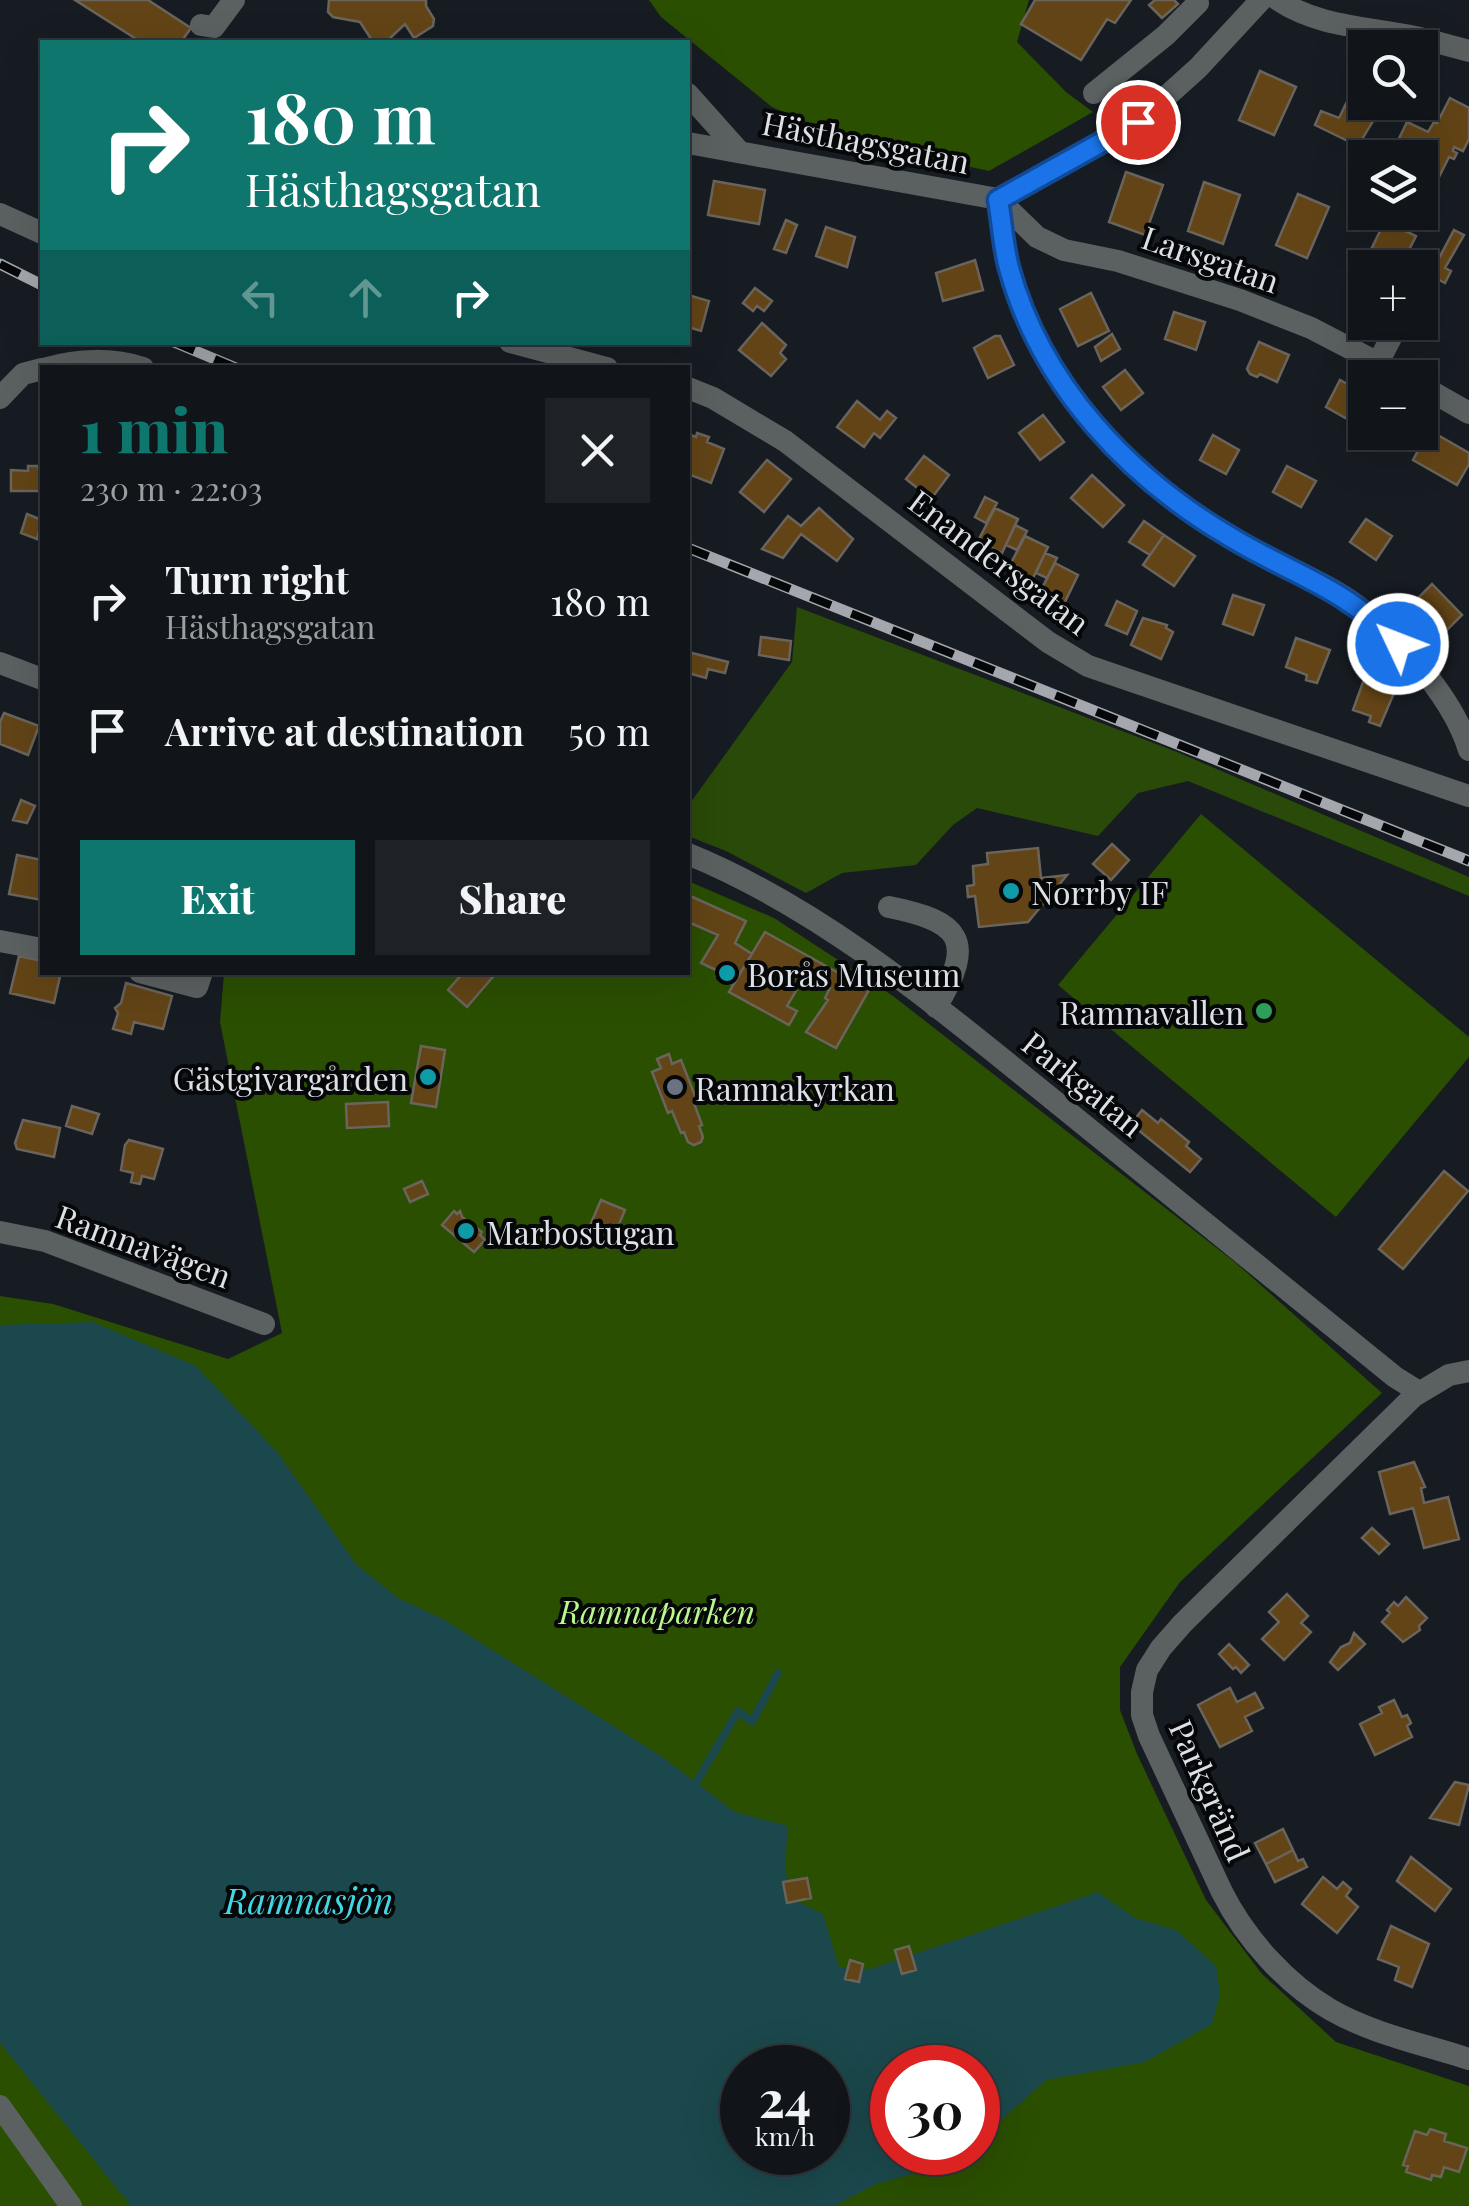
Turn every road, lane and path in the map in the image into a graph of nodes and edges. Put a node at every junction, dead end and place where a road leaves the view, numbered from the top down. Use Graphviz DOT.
graph roads {
  1 [pos="234,0"];
  2 [pos="1261,0"];
  3 [pos="1278,0"];
  4 [pos="1199,2"];
  5 [pos="201,25"];
  6 [pos="1231,34"];
  7 [pos="1469,51"];
  8 [pos="1094,93"];
  9 [pos="690,96"];
  10 [pos="690,143"];
  11 [pos="738,150"];
  12 [pos="998,200"];
  13 [pos="0,214"];
  14 [pos="40,231"];
  15 [pos="521,345"];
  16 [pos="1377,360"];
  17 [pos="57,365"];
  18 [pos="134,365"];
  19 [pos="596,365"];
  20 [pos="40,369"];
  21 [pos="690,389"];
  22 [pos="1438,395"];
  23 [pos="0,398"];
  24 [pos="1469,413"];
  25 [pos="0,664"];
  26 [pos="40,678"];
  27 [pos="1469,750"];
  28 [pos="1469,796"];
  29 [pos="690,855"];
  30 [pos="889,906"];
  31 [pos="0,942"];
  32 [pos="40,949"];
  33 [pos="162,975"];
  34 [pos="200,980"];
  35 [pos="936,1007"];
  36 [pos="0,1232"];
  37 [pos="264,1324"];
  38 [pos="1469,1370"];
  39 [pos="1419,1392"];
  40 [pos="1469,2059"];
  41 [pos="0,2106"];
  42 [pos="70,2206"];
  1 -- 5 [label="street"];
  2 -- 6 [label="street, Hästhagsgatan"];
  3 -- 7 [label="street"];
  4 -- 6 [label="street"];
  4 -- 8 [label="street"];
  6 -- 12 [label="street, Hästhagsgatan"];
  9 -- 11 [label="street"];
  10 -- 11 [label="street, Hästhagsgatan"];
  11 -- 12 [label="street, Hästhagsgatan"];
  12 -- 16 [label="street, Larsgatan"];
  12 -- 27 [label="street"];
  13 -- 14 [label="street"];
  15 -- 19 [label="street"];
  17 -- 18 [label="street"];
  20 -- 23 [label="street"];
  21 -- 28 [label="street, Enandersgatan"];
  22 -- 24 [label="street"];
  25 -- 26 [label="street"];
  29 -- 35 [label="street, Parkgatan"];
  30 -- 35 [label="street"];
  31 -- 32 [label="street"];
  33 -- 34 [label="street"];
  35 -- 39 [label="street, Parkgatan"];
  36 -- 37 [label="street, Ramnavägen"];
  38 -- 39 [label="street, Parkgränd"];
  39 -- 40 [label="street, Parkgränd"];
  41 -- 42 [label="street"];
}
